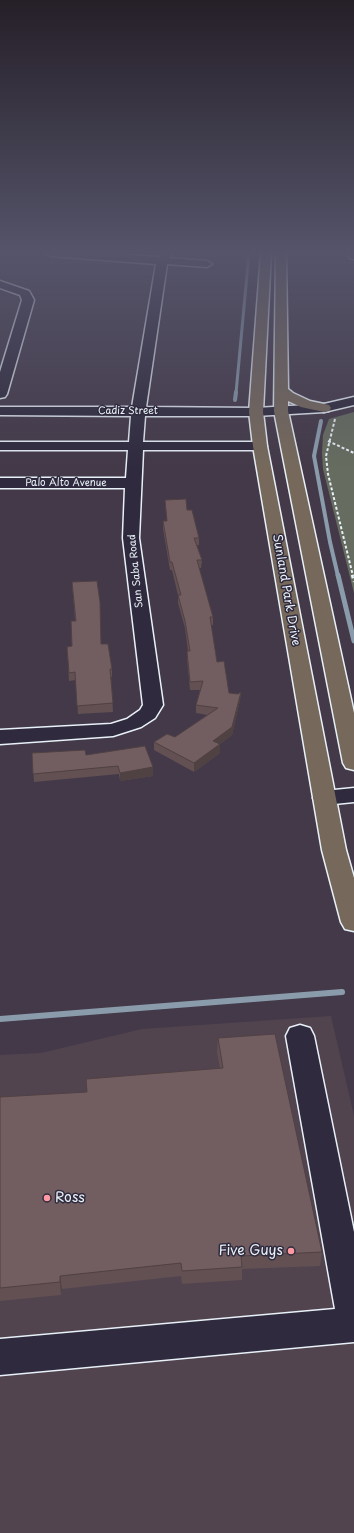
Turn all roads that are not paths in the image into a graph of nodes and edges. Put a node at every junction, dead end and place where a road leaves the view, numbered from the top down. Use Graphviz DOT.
graph roads {
  1 [pos="21,325"];
  2 [pos="153,325"];
  3 [pos="262,325"];
  4 [pos="281,325"];
  5 [pos="281,390"];
  6 [pos="0,394"];
  7 [pos="354,400"];
  8 [pos="327,410"];
  9 [pos="0,411"];
  10 [pos="138,411"];
  11 [pos="281,411"];
  12 [pos="256,412"];
  13 [pos="0,446"];
  14 [pos="135,446"];
  15 [pos="260,446"];
  16 [pos="133,482"];
  17 [pos="0,483"];
  18 [pos="0,737"];
  19 [pos="354,763"];
  20 [pos="354,795"];
  21 [pos="324,798"];
  22 [pos="354,922"];
  23 [pos="300,1036"];
  24 [pos="354,1317"];
  25 [pos="354,1325"];
  26 [pos="0,1357"];
  1 -- 6 [label="street"];
  2 -- 10 [label="street, San Saba Road"];
  3 -- 12 [label="main road, Sunland Park Drive"];
  4 -- 5 [label="main road"];
  5 -- 8 [label="main road"];
  5 -- 11 [label="main road"];
  7 -- 8 [label="street, Cadiz Street"];
  8 -- 11 [label="street, Cadiz Street"];
  9 -- 10 [label="street, Cadiz Street"];
  10 -- 12 [label="street, Cadiz Street"];
  10 -- 14 [label="street, San Saba Road"];
  11 -- 12 [label="street, Cadiz Street"];
  11 -- 19 [label="main road"];
  12 -- 15 [label="main road, Sunland Park Drive"];
  13 -- 14 [label="street"];
  14 -- 15 [label="street"];
  14 -- 16 [label="street, San Saba Road"];
  15 -- 21 [label="main road, Sunland Park Drive"];
  16 -- 17 [label="street, Palo Alto Avenue"];
  16 -- 18 [label="street, San Saba Road"];
  20 -- 21 [label="street"];
  21 -- 22 [label="main road, Sunland Park Drive"];
  23 -- 24 [label="street"];
  25 -- 26 [label="street"];
}
